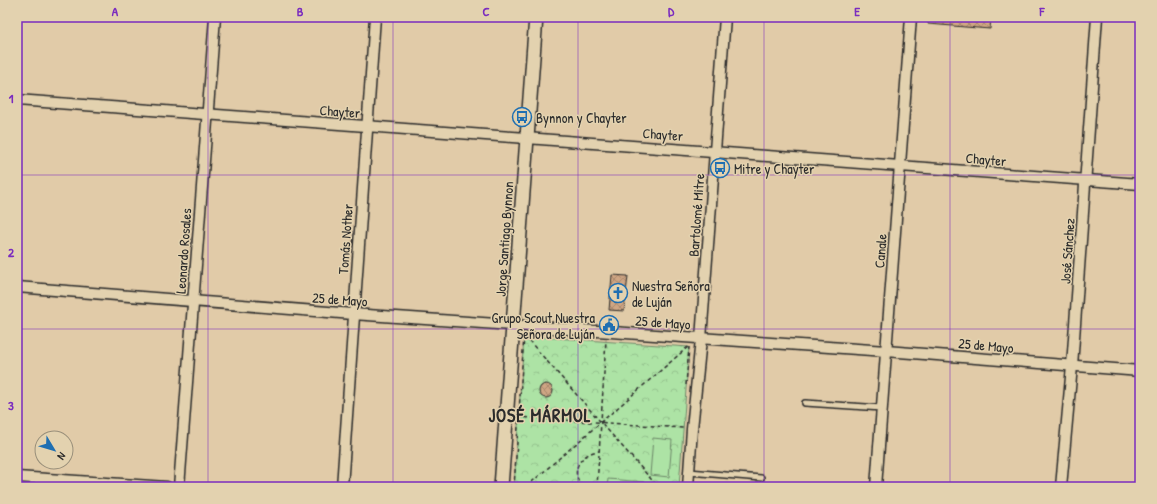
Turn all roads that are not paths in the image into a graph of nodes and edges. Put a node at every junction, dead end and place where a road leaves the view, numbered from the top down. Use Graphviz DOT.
graph roads {
  1 [pos="215,17"];
  2 [pos="375,17"];
  3 [pos="536,17"];
  4 [pos="725,17"];
  5 [pos="911,17"];
  6 [pos="1097,17"];
  7 [pos="17,100"];
  8 [pos="207,115"];
  9 [pos="367,127"];
  10 [pos="527,138"];
  11 [pos="715,151"];
  12 [pos="900,166"];
  13 [pos="1086,181"];
  14 [pos="1140,184"];
  15 [pos="17,287"];
  16 [pos="194,301"];
  17 [pos="353,314"];
  18 [pos="513,326"];
  19 [pos="701,339"];
  20 [pos="886,351"];
  21 [pos="1072,366"];
  22 [pos="1140,371"];
  23 [pos="805,403"];
  24 [pos="882,408"];
  25 [pos="689,472"];
  26 [pos="17,477"];
  27 [pos="761,478"];
  28 [pos="167,487"];
  29 [pos="179,487"];
  30 [pos="342,487"];
  31 [pos="501,487"];
  32 [pos="688,487"];
  33 [pos="876,487"];
  34 [pos="1061,487"];
  1 -- 8 [label="street, Leonardo Rosales"];
  2 -- 9 [label="street, Tomás Nother"];
  3 -- 10 [label="street, Jorge Santiago Bynnon"];
  4 -- 11 [label="street, Bartolomé Mitre"];
  5 -- 12 [label="street, Canale"];
  6 -- 13 [label="street, José Sánchez"];
  7 -- 8 [label="street, Chayter"];
  8 -- 9 [label="street, Chayter"];
  8 -- 16 [label="street, Leonardo Rosales"];
  9 -- 10 [label="street, Chayter"];
  9 -- 17 [label="street, Tomás Nother"];
  10 -- 11 [label="street, Chayter"];
  10 -- 18 [label="street, Jorge Santiago Bynnon"];
  11 -- 12 [label="street, Chayter"];
  11 -- 19 [label="street, Bartolomé Mitre"];
  12 -- 13 [label="street, Chayter"];
  12 -- 20 [label="street, Canale"];
  13 -- 14 [label="street, Chayter"];
  13 -- 21 [label="street, José Sánchez"];
  15 -- 16 [label="street, 25 de Mayo"];
  16 -- 17 [label="street, 25 de Mayo"];
  16 -- 29 [label="street, Leonardo Rosales"];
  17 -- 18 [label="street, 25 de Mayo"];
  17 -- 30 [label="street, Tomás Nother"];
  18 -- 19 [label="street, 25 de Mayo"];
  18 -- 31 [label="street, Jorge Santiago Bynnon"];
  19 -- 20 [label="street, 25 de Mayo"];
  19 -- 25 [label="street, Bartolomé Mitre"];
  20 -- 21 [label="street, 25 de Mayo"];
  20 -- 24 [label="street, Canale"];
  21 -- 22 [label="street, 25 de Mayo"];
  21 -- 34 [label="street, José Sánchez"];
  23 -- 24 [label="lane"];
  24 -- 33 [label="street, Canale"];
  25 -- 27 [label="lane"];
  25 -- 32 [label="street, Bartolomé Mitre"];
  26 -- 28 [label="street"];
}
